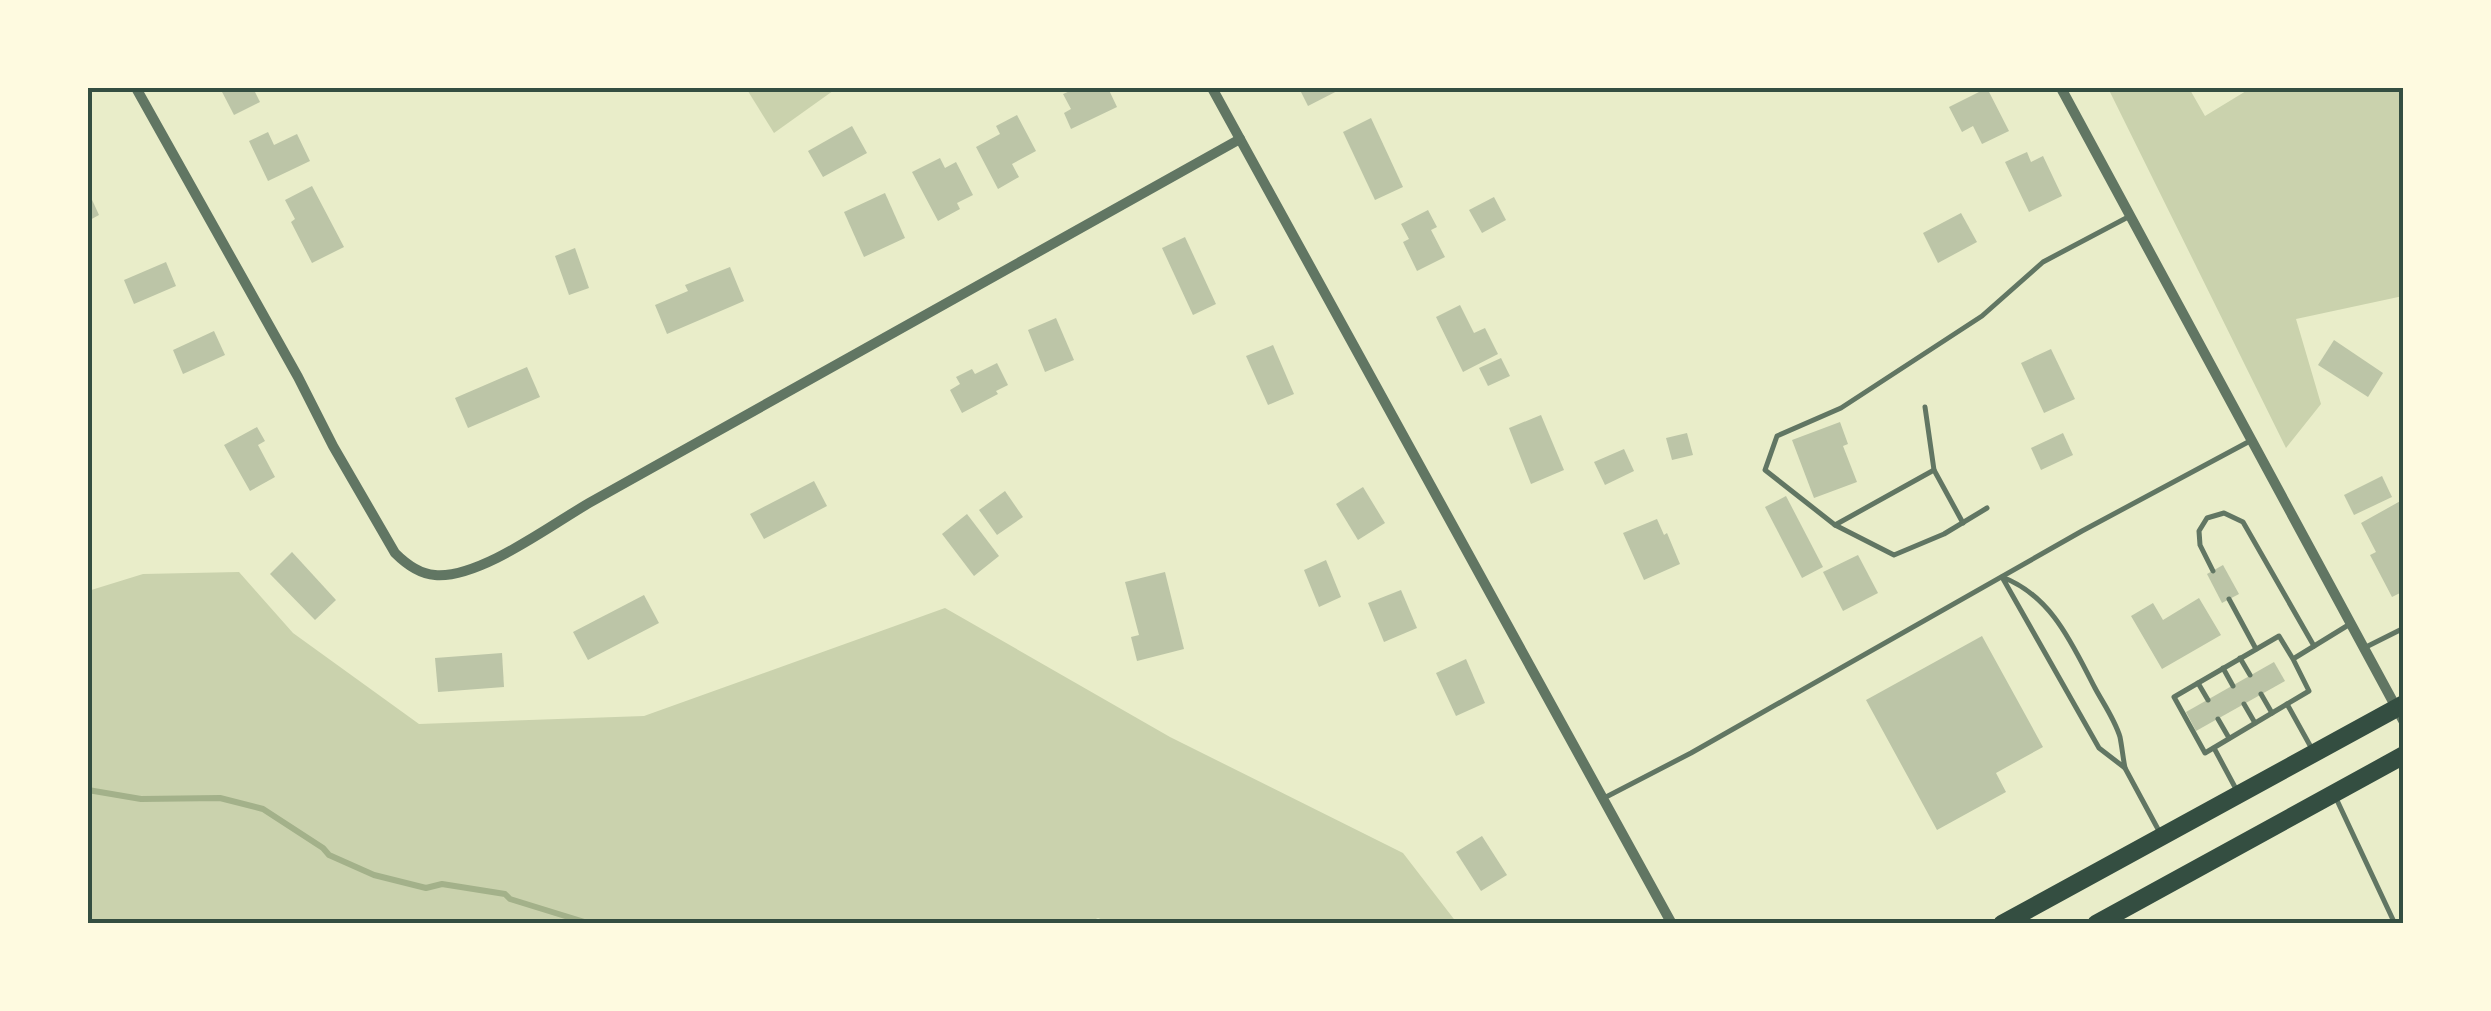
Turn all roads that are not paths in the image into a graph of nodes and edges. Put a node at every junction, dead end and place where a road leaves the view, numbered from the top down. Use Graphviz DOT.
graph roads {
  1 [pos="136,88"];
  2 [pos="1212,88"];
  3 [pos="2061,88"];
  4 [pos="1240,139"];
  5 [pos="2130,216"];
  6 [pos="1924,407"];
  7 [pos="2250,440"];
  8 [pos="1934,470"];
  9 [pos="1987,508"];
  10 [pos="1963,523"];
  11 [pos="1835,524"];
  12 [pos="2212,571"];
  13 [pos="2002,577"];
  14 [pos="2228,599"];
  15 [pos="2350,624"];
  16 [pos="2404,628"];
  17 [pos="2314,646"];
  18 [pos="2364,648"];
  19 [pos="2256,650"];
  20 [pos="2240,658"];
  21 [pos="2292,659"];
  22 [pos="2223,668"];
  23 [pos="2250,675"];
  24 [pos="2198,682"];
  25 [pos="2233,686"];
  26 [pos="2261,694"];
  27 [pos="2208,700"];
  28 [pos="2244,704"];
  29 [pos="2287,704"];
  30 [pos="2401,711"];
  31 [pos="2272,712"];
  32 [pos="2218,719"];
  33 [pos="2255,723"];
  34 [pos="2229,738"];
  35 [pos="2214,748"];
  36 [pos="2314,753"];
  37 [pos="2404,755"];
  38 [pos="2125,768"];
  39 [pos="2239,794"];
  40 [pos="2334,794"];
  41 [pos="1603,799"];
  42 [pos="2162,836"];
  43 [pos="1672,924"];
  44 [pos="2002,924"];
  45 [pos="2096,924"];
  46 [pos="2395,924"];
  1 -- 4 [label="street"];
  2 -- 4 [label="street"];
  3 -- 5 [label="street"];
  4 -- 41 [label="street"];
  5 -- 7 [label="street"];
  5 -- 11 [label="lane"];
  6 -- 8 [label="lane"];
  7 -- 13 [label="lane"];
  7 -- 15 [label="street"];
  8 -- 10 [label="lane"];
  8 -- 11 [label="lane"];
  9 -- 10 [label="lane"];
  10 -- 11 [label="lane"];
  12 -- 17 [label="lane"];
  13 -- 38 [label="lane"];
  13 -- 38 [label="lane"];
  13 -- 41 [label="lane"];
  14 -- 19 [label="lane"];
  15 -- 17 [label="lane"];
  15 -- 18 [label="street"];
  16 -- 18 [label="lane"];
  17 -- 21 [label="lane"];
  18 -- 30 [label="street"];
  19 -- 20 [label="lane"];
  19 -- 21 [label="lane"];
  20 -- 22 [label="lane"];
  20 -- 23 [label="lane"];
  21 -- 29 [label="lane"];
  22 -- 24 [label="lane"];
  22 -- 25 [label="lane"];
  24 -- 27 [label="lane"];
  24 -- 35 [label="lane"];
  26 -- 31 [label="lane"];
  28 -- 33 [label="lane"];
  29 -- 31 [label="lane"];
  29 -- 36 [label="lane"];
  30 -- 36 [label="highway"];
  31 -- 33 [label="lane"];
  32 -- 34 [label="lane"];
  33 -- 34 [label="lane"];
  34 -- 35 [label="lane"];
  35 -- 39 [label="lane"];
  36 -- 39 [label="highway"];
  37 -- 40 [label="highway"];
  38 -- 42 [label="lane"];
  39 -- 42 [label="highway"];
  40 -- 45 [label="highway"];
  40 -- 46 [label="lane"];
  41 -- 43 [label="street"];
  42 -- 44 [label="highway"];
}
